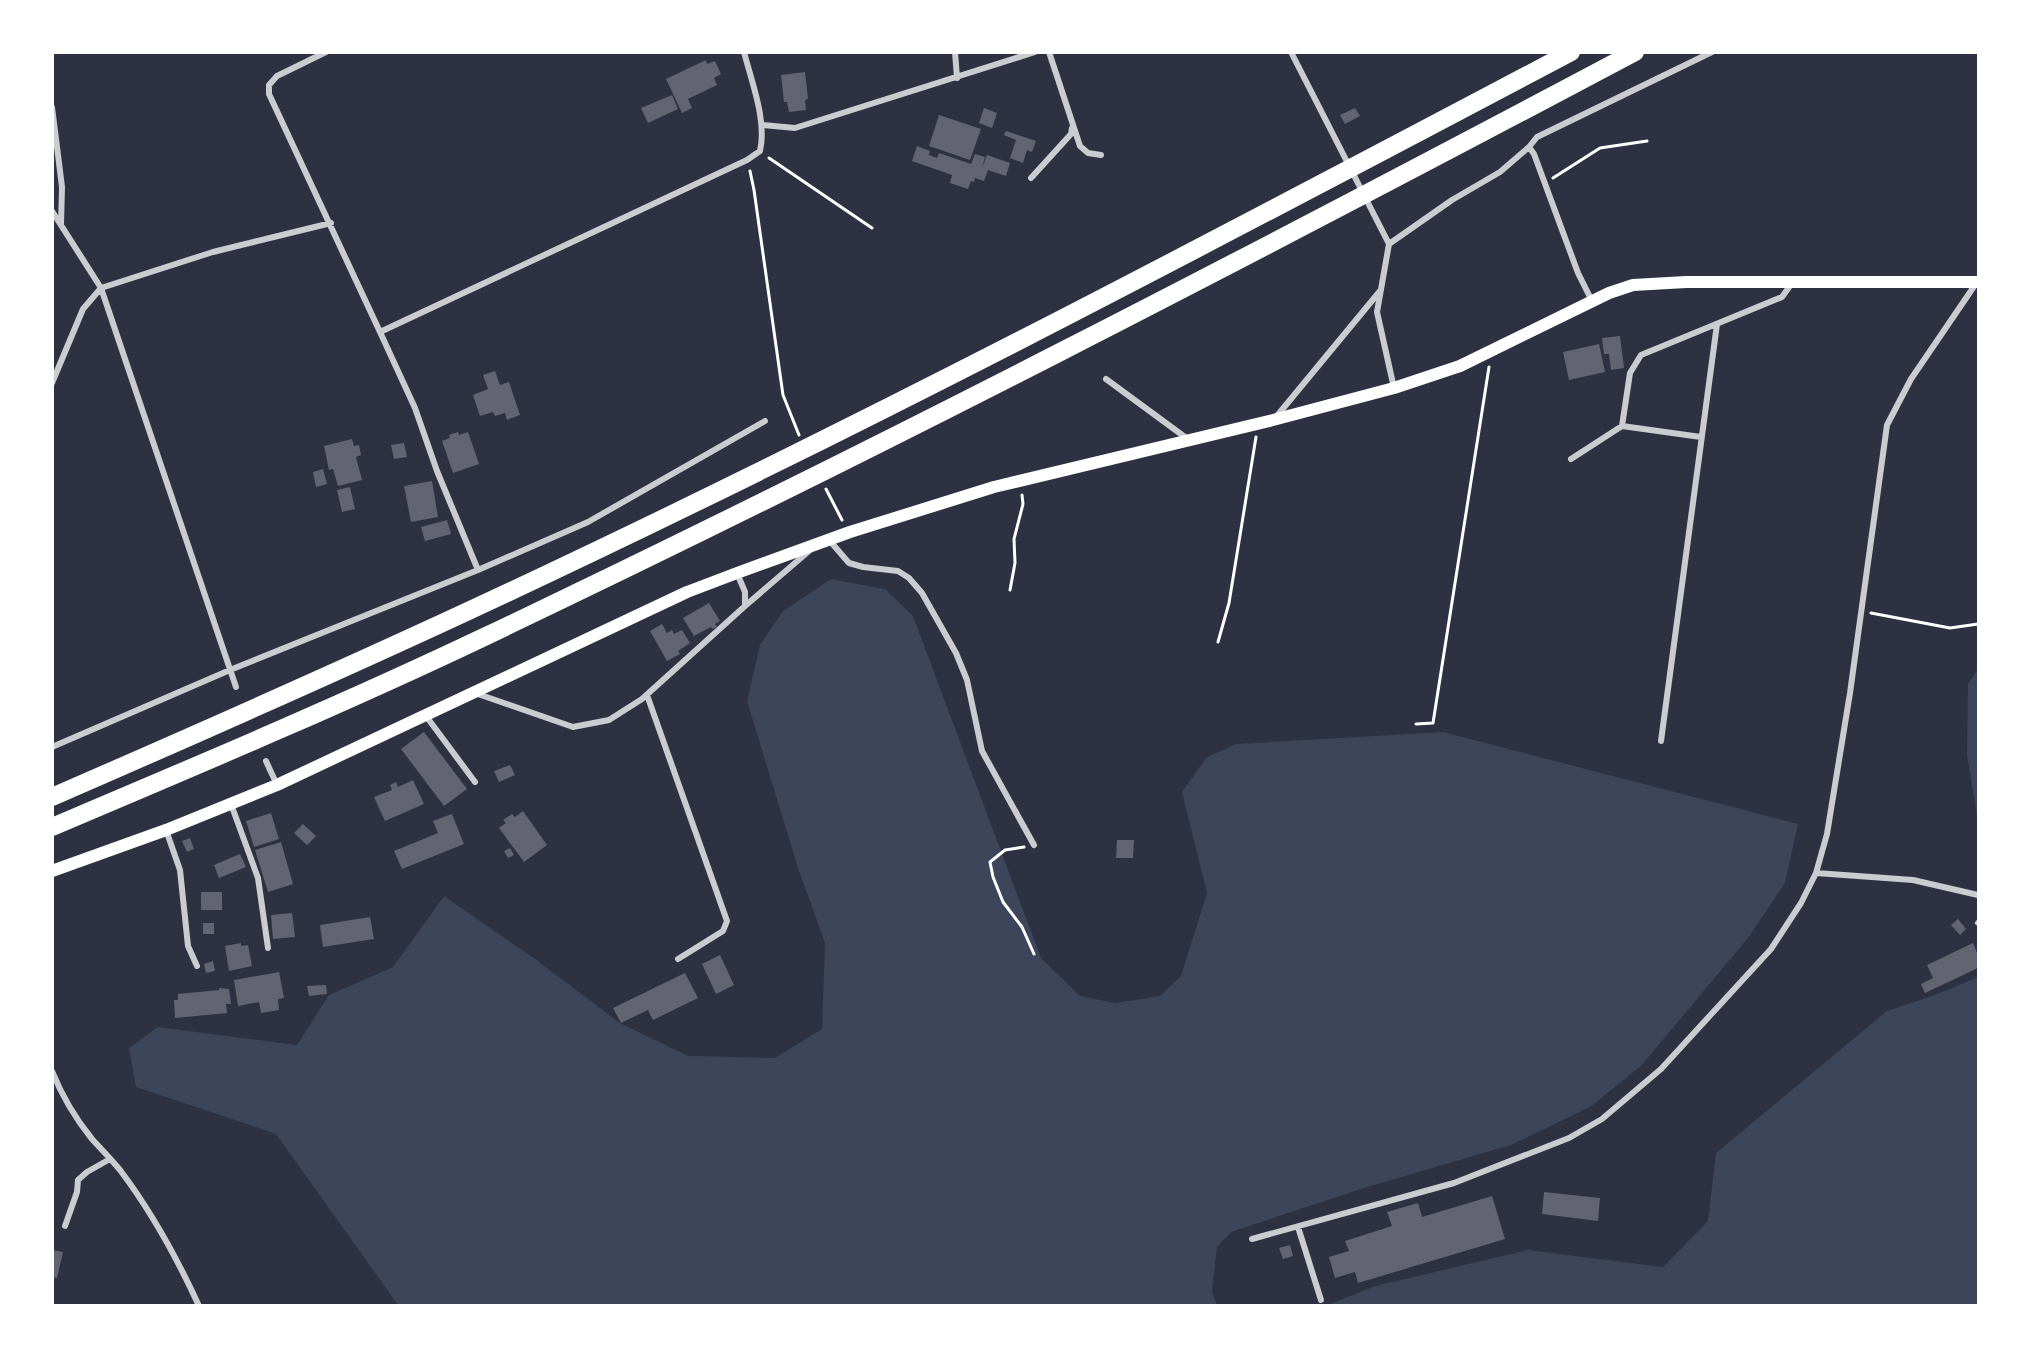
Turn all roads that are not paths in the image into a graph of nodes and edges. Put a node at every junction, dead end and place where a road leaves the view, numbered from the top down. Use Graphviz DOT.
graph roads {
  1 [pos="326,52"];
  2 [pos="744,52"];
  3 [pos="955,52"];
  4 [pos="1035,52"];
  5 [pos="1049,52"];
  6 [pos="1291,52"];
  7 [pos="1571,52"];
  8 [pos="1635,52"];
  9 [pos="1712,52"];
  10 [pos="957,78"];
  11 [pos="52,107"];
  12 [pos="763,125"];
  13 [pos="1072,126"];
  14 [pos="1529,147"];
  15 [pos="1101,155"];
  16 [pos="1031,178"];
  17 [pos="52,211"];
  18 [pos="331,223"];
  19 [pos="61,225"];
  20 [pos="1389,244"];
  21 [pos="1792,282"];
  22 [pos="1978,282"];
  23 [pos="101,288"];
  24 [pos="1380,291"];
  25 [pos="1592,301"];
  26 [pos="1717,324"];
  27 [pos="380,332"];
  28 [pos="1106,379"];
  29 [pos="52,383"];
  30 [pos="1394,388"];
  31 [pos="1274,420"];
  32 [pos="765,421"];
  33 [pos="1622,426"];
  34 [pos="1701,437"];
  35 [pos="1190,440"];
  36 [pos="1571,459"];
  37 [pos="829,540"];
  38 [pos="816,544"];
  39 [pos="478,570"];
  40 [pos="737,573"];
  41 [pos="746,606"];
  42 [pos="230,670"];
  43 [pos="236,687"];
  44 [pos="475,693"];
  45 [pos="647,695"];
  46 [pos="426,716"];
  47 [pos="1661,741"];
  48 [pos="52,747"];
  49 [pos="266,761"];
  50 [pos="475,782"];
  51 [pos="277,785"];
  52 [pos="52,796"];
  53 [pos="231,803"];
  54 [pos="52,827"];
  55 [pos="166,830"];
  56 [pos="1034,845"];
  57 [pos="52,871"];
  58 [pos="1816,873"];
  59 [pos="1978,894"];
  60 [pos="268,948"];
  61 [pos="678,959"];
  62 [pos="197,966"];
  63 [pos="52,1071"];
  64 [pos="110,1159"];
  65 [pos="65,1226"];
  66 [pos="1298,1227"];
  67 [pos="1252,1239"];
  68 [pos="1321,1300"];
  69 [pos="199,1305"];
  1 -- 18 [label="street"];
  2 -- 12 [label="street"];
  3 -- 10 [label="street"];
  4 -- 10 [label="street"];
  5 -- 13 [label="street"];
  6 -- 20 [label="street"];
  7 -- 52 [label="highway"];
  8 -- 54 [label="highway"];
  9 -- 14 [label="street"];
  10 -- 12 [label="street"];
  11 -- 19 [label="street"];
  12 -- 27 [label="street"];
  13 -- 15 [label="street"];
  13 -- 16 [label="street"];
  14 -- 20 [label="street"];
  14 -- 25 [label="street"];
  17 -- 19 [label="street"];
  18 -- 23 [label="street"];
  18 -- 27 [label="street"];
  19 -- 23 [label="street"];
  20 -- 24 [label="street"];
  21 -- 22 [label="main road"];
  21 -- 25 [label="main road"];
  21 -- 26 [label="street"];
  22 -- 58 [label="street"];
  23 -- 29 [label="street"];
  23 -- 42 [label="street"];
  24 -- 30 [label="street"];
  24 -- 31 [label="street"];
  25 -- 30 [label="main road"];
  26 -- 33 [label="street"];
  26 -- 34 [label="street"];
  27 -- 39 [label="street"];
  28 -- 35 [label="street"];
  30 -- 31 [label="main road"];
  31 -- 35 [label="main road"];
  32 -- 39 [label="street"];
  33 -- 34 [label="street"];
  33 -- 36 [label="street"];
  34 -- 47 [label="street"];
  35 -- 37 [label="main road"];
  37 -- 38 [label="main road"];
  37 -- 56 [label="street"];
  38 -- 40 [label="main road"];
  38 -- 41 [label="street"];
  39 -- 42 [label="street"];
  40 -- 41 [label="street"];
  40 -- 44 [label="main road"];
  41 -- 45 [label="street"];
  42 -- 43 [label="street"];
  42 -- 48 [label="street"];
  44 -- 45 [label="street"];
  44 -- 46 [label="main road"];
  45 -- 61 [label="street"];
  46 -- 50 [label="street"];
  46 -- 51 [label="main road"];
  49 -- 51 [label="street"];
  51 -- 53 [label="main road"];
  53 -- 55 [label="main road"];
  53 -- 60 [label="street"];
  55 -- 57 [label="main road"];
  55 -- 62 [label="street"];
  58 -- 59 [label="street"];
  58 -- 66 [label="street"];
  63 -- 64 [label="street"];
  64 -- 65 [label="street"];
  64 -- 69 [label="street"];
  66 -- 67 [label="street"];
  66 -- 68 [label="street"];
}
